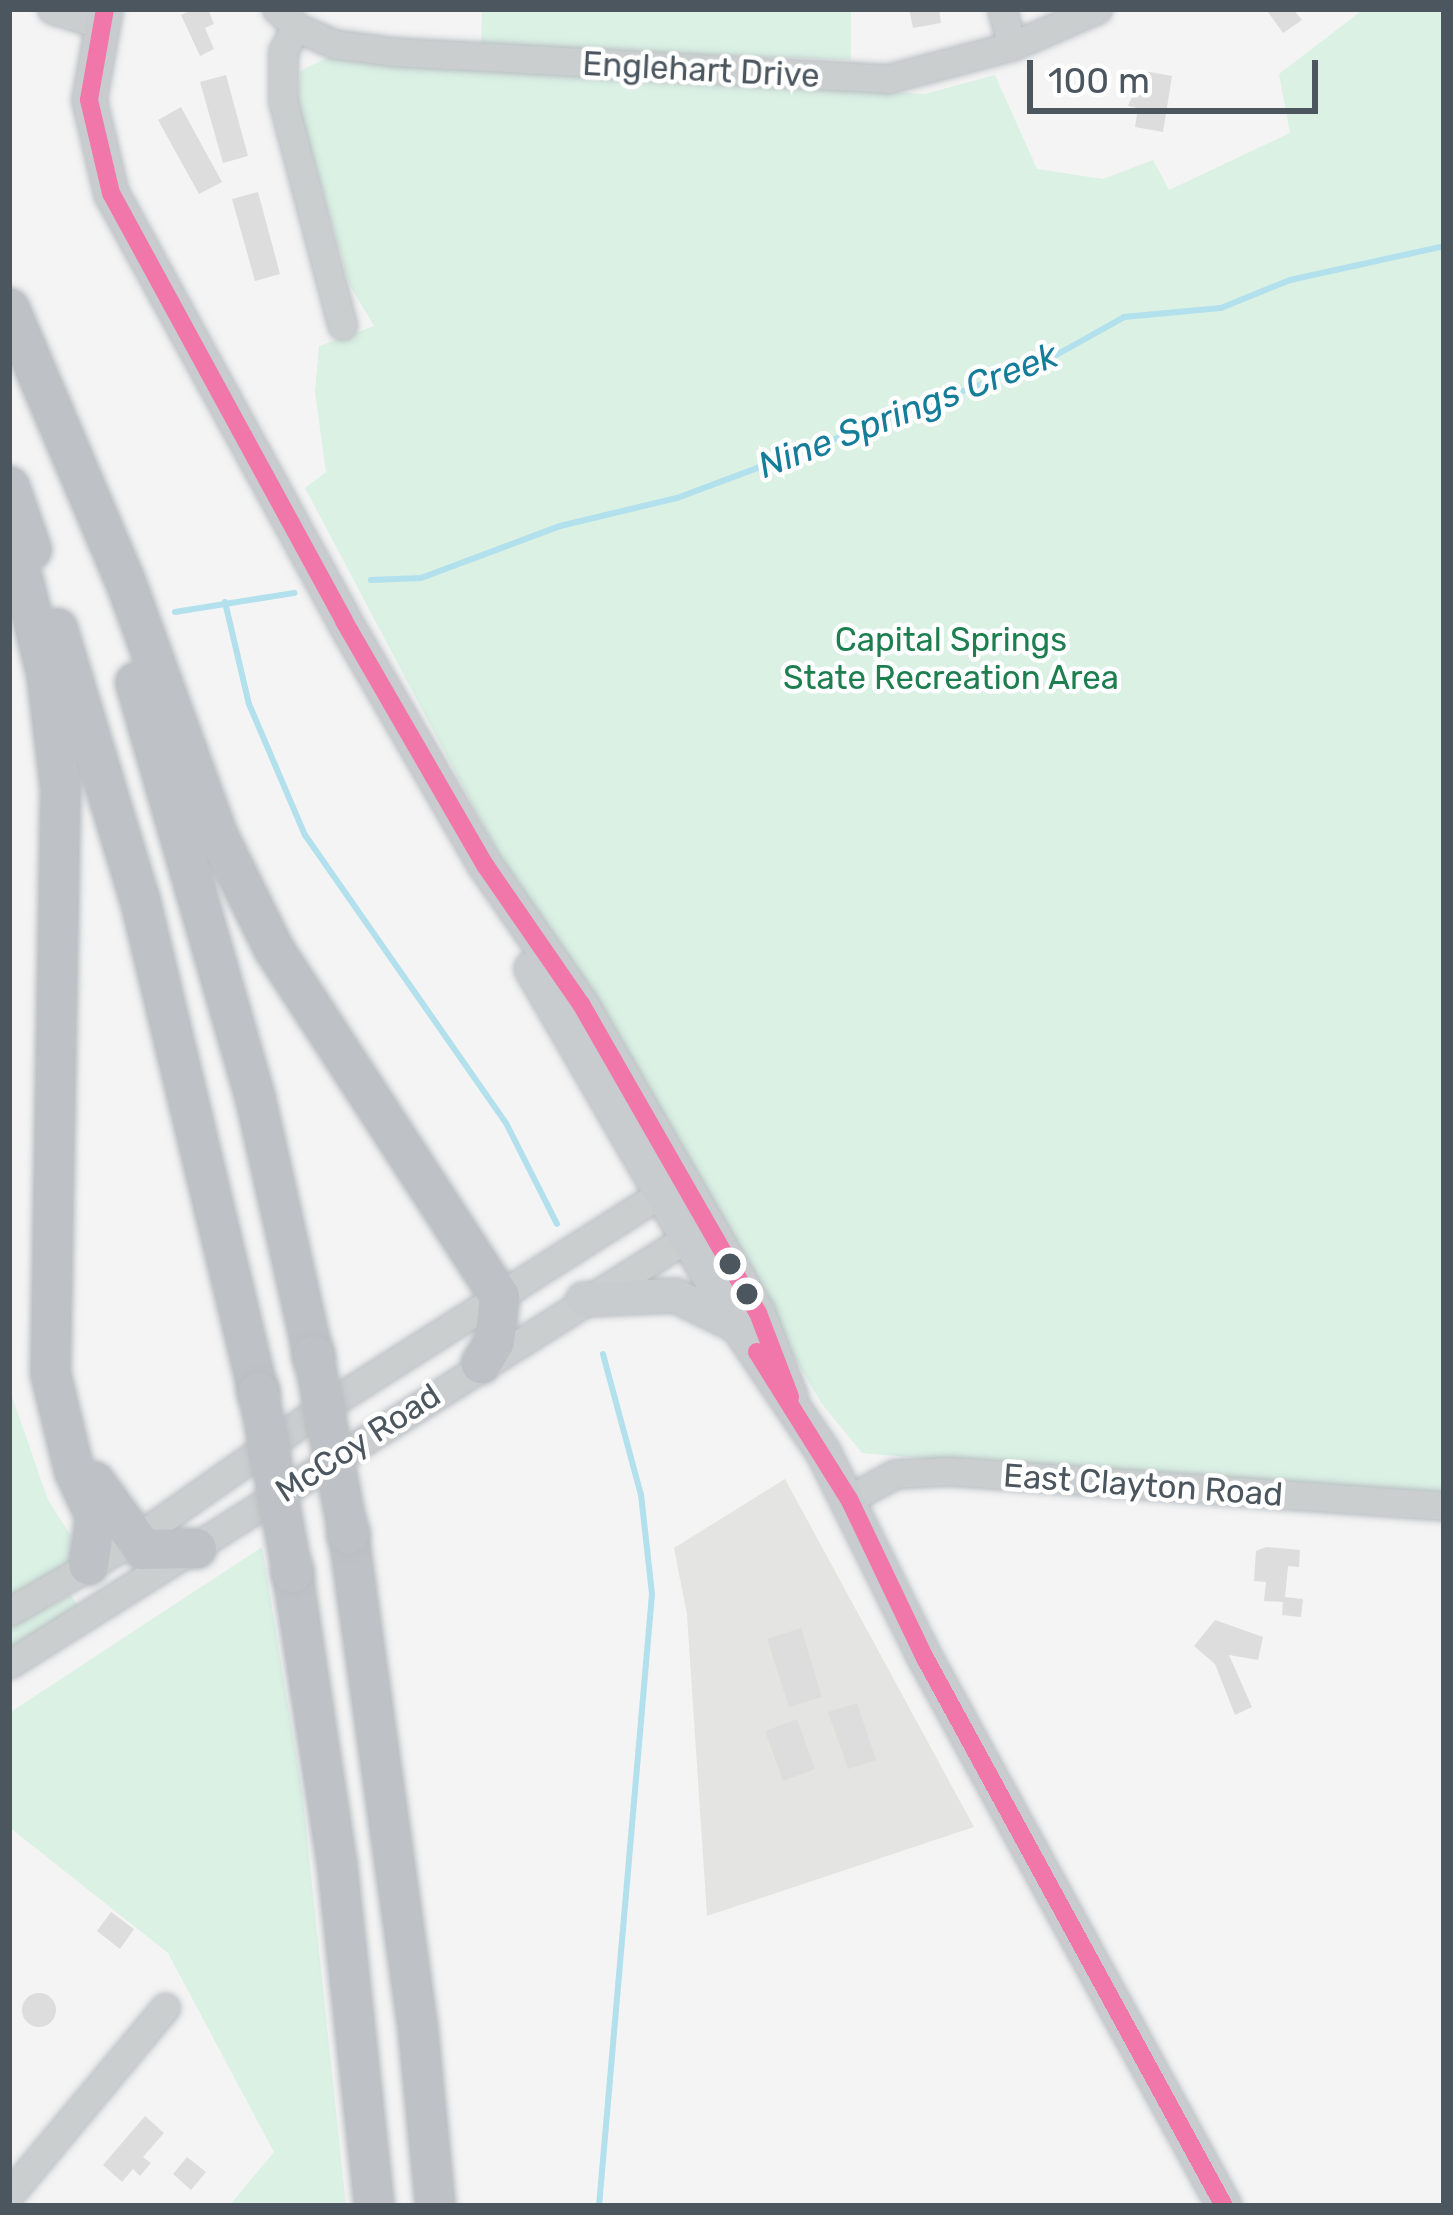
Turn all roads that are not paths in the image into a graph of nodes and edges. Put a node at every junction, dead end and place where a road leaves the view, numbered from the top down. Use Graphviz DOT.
graph roads {
  1 [pos="52,9"];
  2 [pos="1002,9"];
  3 [pos="1097,9"];
  4 [pos="107,14"];
  5 [pos="287,18"];
  6 [pos="1012,46"];
  7 [pos="9,311"];
  8 [pos="342,325"];
  9 [pos="9,486"];
  10 [pos="9,525"];
  11 [pos="671,1186"];
  12 [pos="696,1231"];
  13 [pos="499,1296"];
  14 [pos="583,1299"];
  15 [pos="737,1325"];
  16 [pos="481,1363"];
  17 [pos="790,1397"];
  18 [pos="76,1460"];
  19 [pos="849,1499"];
  20 [pos="1444,1505"];
  21 [pos="132,1541"];
  22 [pos="196,1547"];
  23 [pos="88,1564"];
  24 [pos="9,1612"];
  25 [pos="9,1664"];
  26 [pos="165,2008"];
  27 [pos="9,2195"];
  28 [pos="374,2206"];
  29 [pos="435,2206"];
  30 [pos="1224,2206"];
  1 -- 4 [label="street"];
  2 -- 6 [label="street"];
  3 -- 6 [label="street, Englehart Drive"];
  4 -- 11 [label="main road"];
  5 -- 6 [label="street, Englehart Drive"];
  5 -- 8 [label="street"];
  7 -- 13 [label="highway"];
  7 -- 29 [label="highway, bridge"];
  9 -- 28 [label="highway, bridge"];
  10 -- 18 [label="highway"];
  11 -- 12 [label="main road"];
  11 -- 13 [label="street, McCoy Road"];
  12 -- 14 [label="street, McCoy Road"];
  12 -- 15 [label="main road"];
  12 -- 17 [label="main road"];
  13 -- 16 [label="highway"];
  13 -- 21 [label="street, McCoy Road"];
  14 -- 15 [label="main road"];
  14 -- 16 [label="street, McCoy Road"];
  15 -- 17 [label="main road"];
  16 -- 22 [label="street, McCoy Road"];
  17 -- 19 [label="main road"];
  18 -- 21 [label="highway"];
  18 -- 23 [label="highway"];
  19 -- 20 [label="street, East Clayton Road"];
  19 -- 30 [label="main road"];
  21 -- 22 [label="highway"];
  21 -- 23 [label="street, McCoy Road"];
  22 -- 25 [label="street, McCoy Road"];
  23 -- 24 [label="street, McCoy Road"];
  26 -- 27 [label="street"];
}
